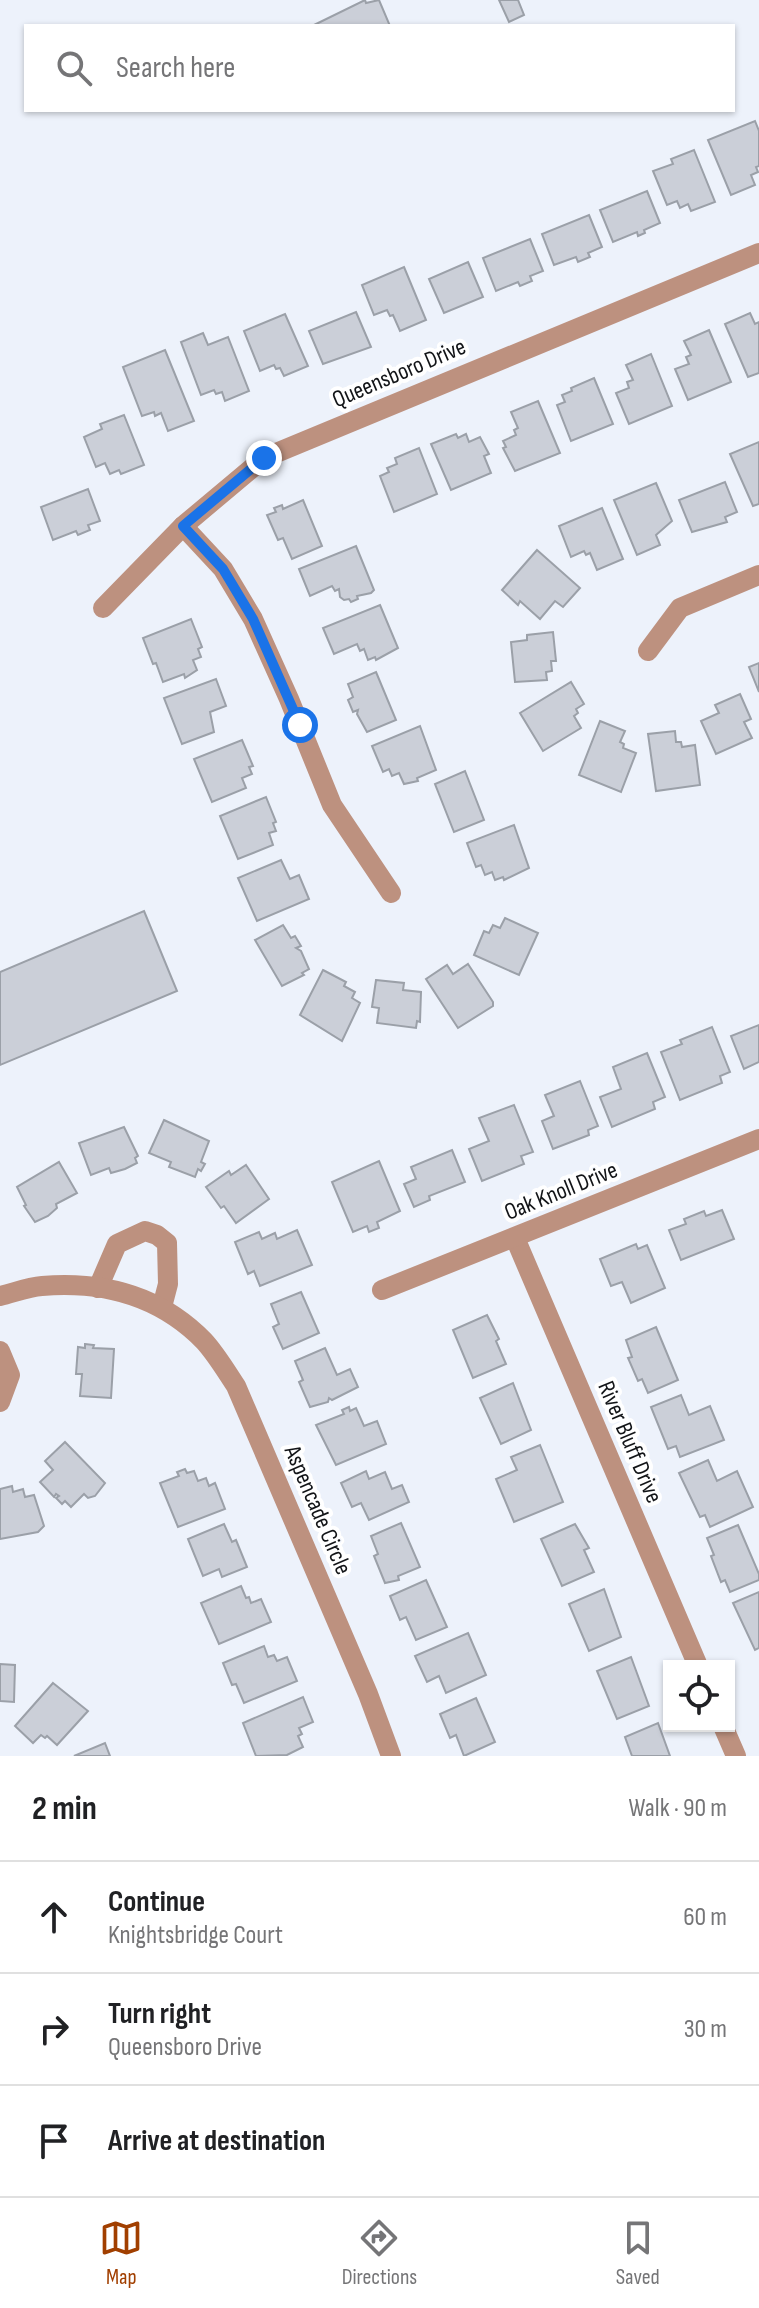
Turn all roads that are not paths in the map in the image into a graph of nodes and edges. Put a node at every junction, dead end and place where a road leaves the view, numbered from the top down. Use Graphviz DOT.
graph roads {
  1 [pos="759,253"];
  2 [pos="183,526"];
  3 [pos="759,575"];
  4 [pos="103,608"];
  5 [pos="648,651"];
  6 [pos="391,893"];
  7 [pos="759,1139"];
  8 [pos="515,1238"];
  9 [pos="98,1288"];
  10 [pos="382,1290"];
  11 [pos="0,1296"];
  12 [pos="162,1307"];
  13 [pos="0,1351"];
  14 [pos="0,1402"];
  15 [pos="695,1660"];
  16 [pos="726,1732"];
  17 [pos="391,1756"];
  18 [pos="736,1756"];
  1 -- 2 [label="street, Queensboro Drive"];
  2 -- 4 [label="street, Queensboro Drive"];
  2 -- 6 [label="street"];
  3 -- 5 [label="street"];
  7 -- 8 [label="street, Oak Knoll Drive"];
  8 -- 10 [label="street, Oak Knoll Drive"];
  8 -- 15 [label="street, River Bluff Drive"];
  9 -- 11 [label="street, Aspencade Circle"];
  9 -- 12 [label="street, Aspencade Circle"];
  9 -- 12 [label="street"];
  12 -- 17 [label="street, Aspencade Circle"];
  13 -- 14 [label="street"];
  16 -- 18 [label="street"];
}
